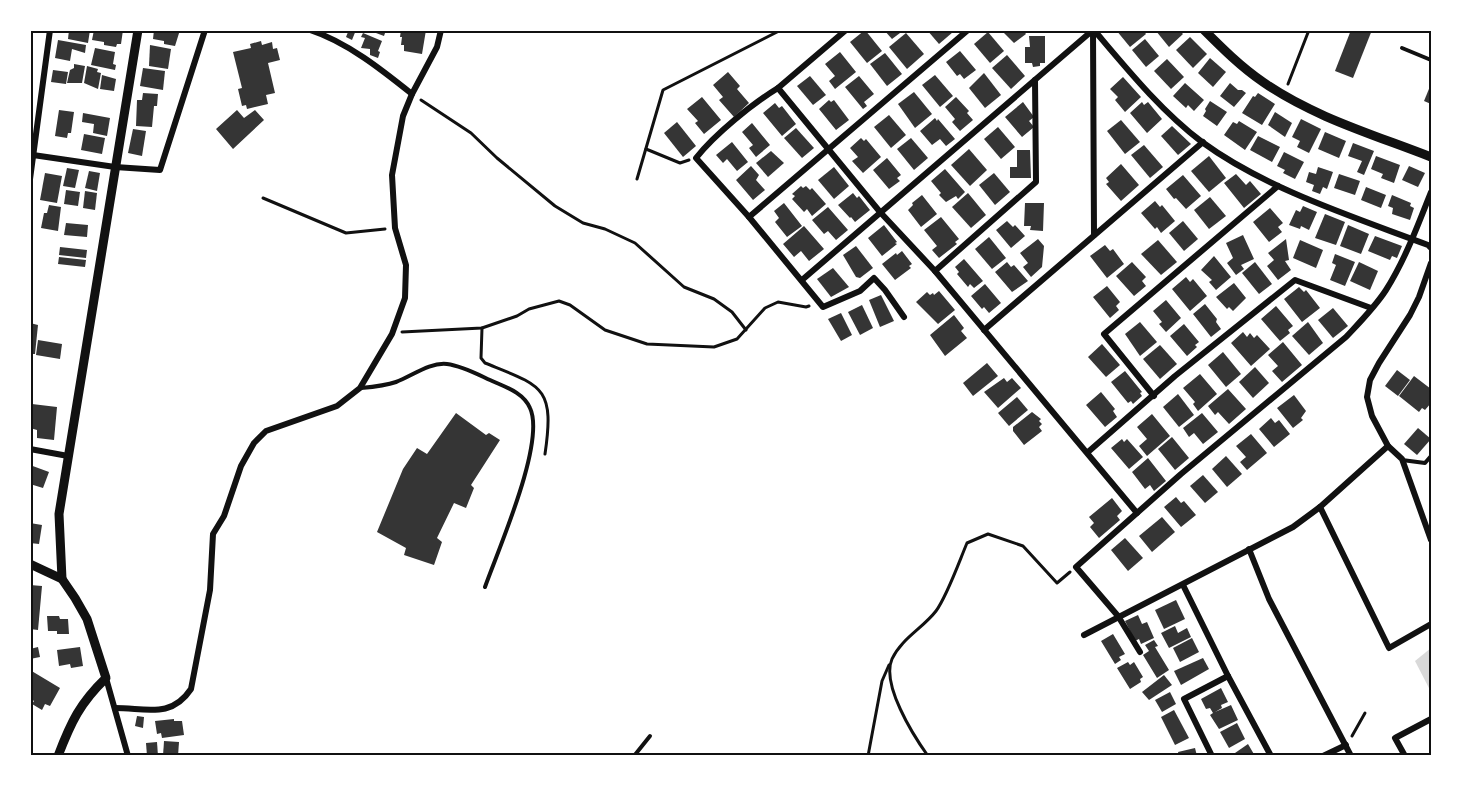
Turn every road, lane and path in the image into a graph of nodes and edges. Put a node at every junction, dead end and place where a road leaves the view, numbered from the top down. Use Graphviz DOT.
graph roads {
  1 [pos="51,30"];
  2 [pos="138,30"];
  3 [pos="205,30"];
  4 [pos="313,30"];
  5 [pos="441,30"];
  6 [pos="781,30"];
  7 [pos="846,30"];
  8 [pos="968,30"];
  9 [pos="1093,30"];
  10 [pos="1204,30"];
  11 [pos="1309,30"];
  12 [pos="1402,48"];
  13 [pos="1431,60"];
  14 [pos="1035,80"];
  15 [pos="1288,84"];
  16 [pos="778,88"];
  17 [pos="412,94"];
  18 [pos="1203,142"];
  19 [pos="646,149"];
  20 [pos="828,149"];
  21 [pos="33,154"];
  22 [pos="1431,157"];
  23 [pos="696,158"];
  24 [pos="115,167"];
  25 [pos="30,179"];
  26 [pos="637,179"];
  27 [pos="1278,186"];
  28 [pos="1431,192"];
  29 [pos="263,198"];
  30 [pos="880,212"];
  31 [pos="749,217"];
  32 [pos="395,228"];
  33 [pos="1094,235"];
  34 [pos="1412,239"];
  35 [pos="1431,248"];
  36 [pos="1431,263"];
  37 [pos="935,271"];
  38 [pos="802,280"];
  39 [pos="818,302"];
  40 [pos="1371,308"];
  41 [pos="904,317"];
  42 [pos="746,330"];
  43 [pos="984,330"];
  44 [pos="392,334"];
  45 [pos="360,388"];
  46 [pos="1154,396"];
  47 [pos="1388,446"];
  48 [pos="30,449"];
  49 [pos="1088,452"];
  50 [pos="68,456"];
  51 [pos="1431,456"];
  52 [pos="1402,459"];
  53 [pos="1320,507"];
  54 [pos="1137,513"];
  55 [pos="1431,540"];
  56 [pos="1249,549"];
  57 [pos="30,564"];
  58 [pos="1076,567"];
  59 [pos="62,579"];
  60 [pos="1183,585"];
  61 [pos="485,587"];
  62 [pos="1118,616"];
  63 [pos="1431,624"];
  64 [pos="1084,635"];
  65 [pos="1140,652"];
  66 [pos="892,658"];
  67 [pos="1228,676"];
  68 [pos="106,678"];
  69 [pos="116,708"];
  70 [pos="1365,713"];
  71 [pos="1431,719"];
  72 [pos="650,736"];
  73 [pos="1346,746"];
  74 [pos="58,756"];
  75 [pos="128,756"];
  76 [pos="634,756"];
  77 [pos="868,756"];
  78 [pos="928,756"];
  79 [pos="1212,756"];
  80 [pos="1272,756"];
  81 [pos="1323,756"];
  82 [pos="1352,756"];
  83 [pos="1405,756"];
  1 -- 21 [label="street"];
  2 -- 24 [label="street"];
  3 -- 24 [label="street"];
  4 -- 17 [label="street"];
  5 -- 17 [label="street"];
  6 -- 19 [label="path"];
  7 -- 16 [label="street"];
  8 -- 20 [label="street"];
  9 -- 14 [label="street"];
  9 -- 18 [label="street"];
  9 -- 33 [label="street"];
  10 -- 22 [label="street"];
  11 -- 15 [label="path"];
  12 -- 13 [label="lane"];
  14 -- 30 [label="street"];
  14 -- 37 [label="street"];
  16 -- 20 [label="street"];
  16 -- 23 [label="street"];
  17 -- 32 [label="street"];
  17 -- 42 [label="path"];
  18 -- 27 [label="street"];
  18 -- 33 [label="street"];
  19 -- 23 [label="path"];
  19 -- 26 [label="path"];
  20 -- 30 [label="street"];
  20 -- 31 [label="street"];
  21 -- 24 [label="street"];
  21 -- 25 [label="street"];
  23 -- 31 [label="street"];
  24 -- 50 [label="street"];
  27 -- 34 [label="street"];
  27 -- 46 [label="street"];
  28 -- 34 [label="street"];
  29 -- 32 [label="path"];
  30 -- 37 [label="street"];
  30 -- 38 [label="street"];
  31 -- 38 [label="street"];
  32 -- 44 [label="street"];
  33 -- 43 [label="street"];
  34 -- 35 [label="street"];
  34 -- 40 [label="street"];
  36 -- 47 [label="street"];
  37 -- 43 [label="street"];
  38 -- 39 [label="street"];
  39 -- 41 [label="street"];
  39 -- 42 [label="path"];
  40 -- 46 [label="street"];
  40 -- 54 [label="street"];
  42 -- 44 [label="path"];
  43 -- 49 [label="street"];
  44 -- 45 [label="street"];
  45 -- 61 [label="lane"];
  45 -- 69 [label="street"];
  46 -- 49 [label="street"];
  47 -- 52 [label="street"];
  47 -- 53 [label="street"];
  48 -- 50 [label="street"];
  49 -- 54 [label="street"];
  50 -- 59 [label="street"];
  51 -- 52 [label="lane"];
  52 -- 55 [label="street"];
  53 -- 56 [label="street"];
  53 -- 63 [label="street"];
  54 -- 58 [label="street"];
  56 -- 60 [label="street"];
  56 -- 73 [label="street"];
  57 -- 59 [label="street"];
  58 -- 62 [label="street"];
  58 -- 66 [label="path"];
  59 -- 68 [label="street"];
  60 -- 62 [label="street"];
  60 -- 67 [label="street"];
  62 -- 64 [label="street"];
  62 -- 65 [label="street"];
  66 -- 77 [label="path"];
  66 -- 78 [label="path"];
  67 -- 79 [label="street"];
  67 -- 80 [label="street"];
  68 -- 69 [label="street"];
  68 -- 74 [label="street"];
  69 -- 75 [label="street"];
  70 -- 73 [label="path"];
  71 -- 83 [label="street"];
  72 -- 76 [label="lane"];
  73 -- 81 [label="street"];
  73 -- 82 [label="street"];
}
